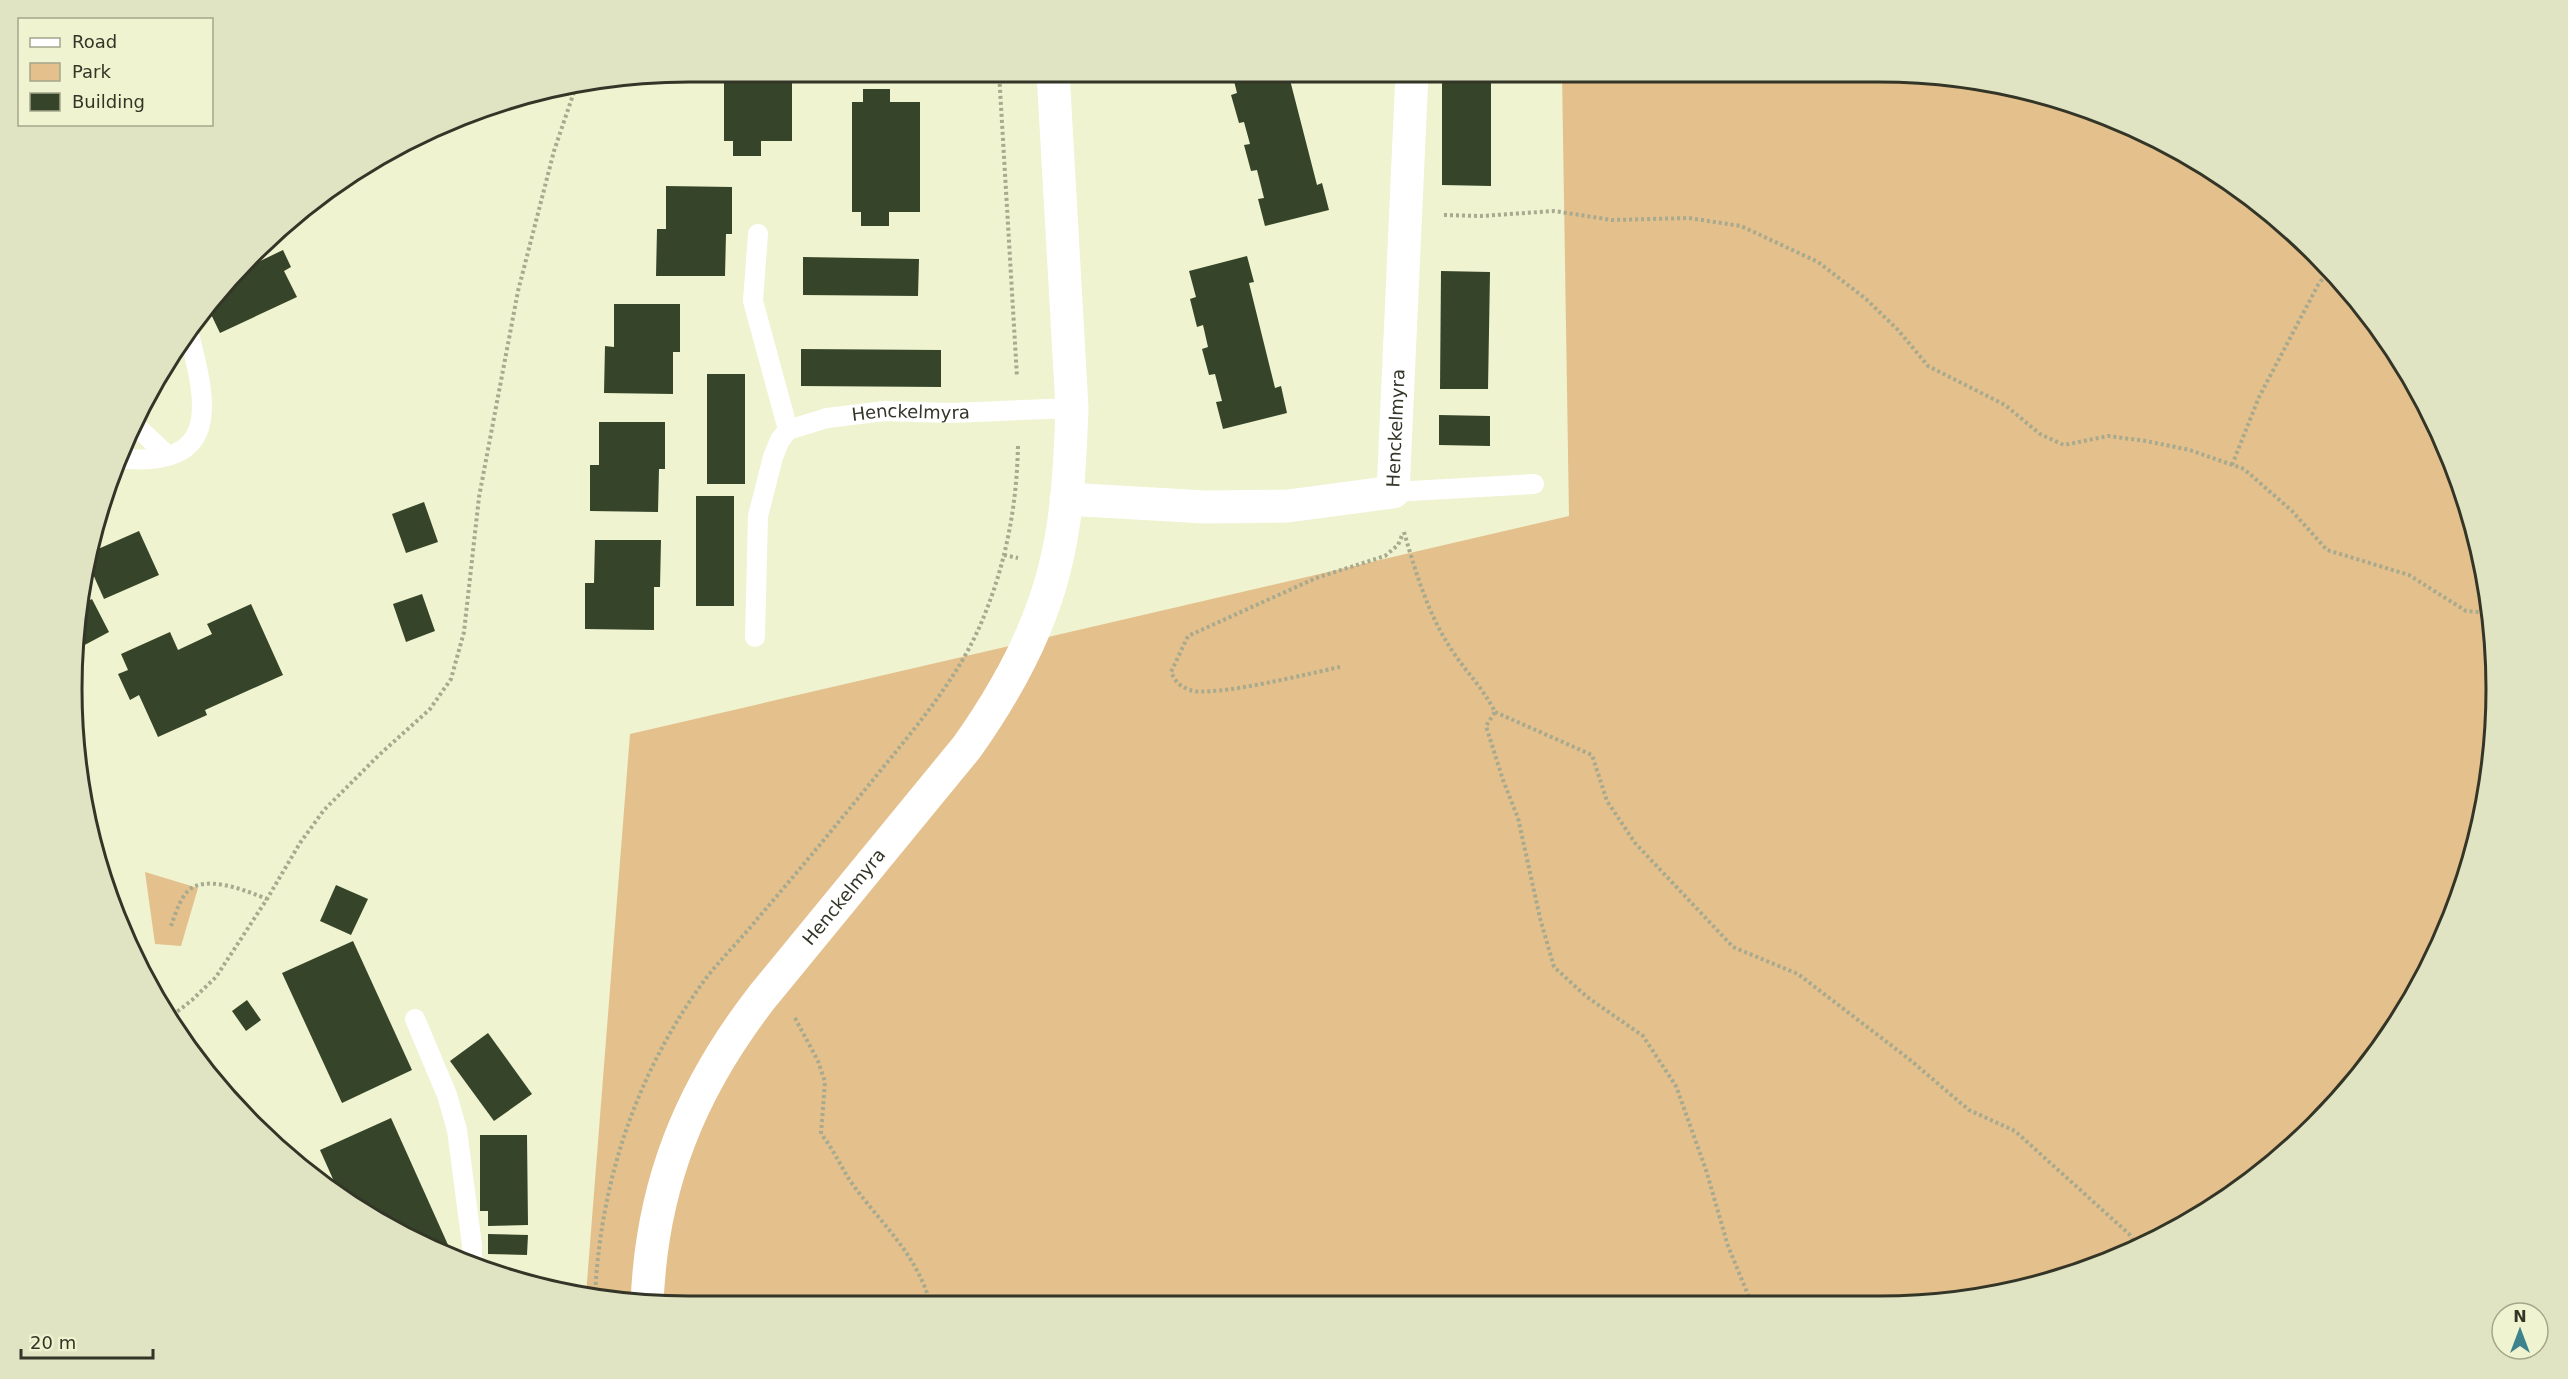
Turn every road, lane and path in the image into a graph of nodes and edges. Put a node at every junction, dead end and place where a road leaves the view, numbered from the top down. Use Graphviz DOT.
graph roads {
  1 [pos="1000,82"];
  2 [pos="1054,82"];
  3 [pos="1412,82"];
  4 [pos="573,94"];
  5 [pos="1407,215"];
  6 [pos="758,234"];
  7 [pos="2324,277"];
  8 [pos="191,343"];
  9 [pos="1072,408"];
  10 [pos="1018,410"];
  11 [pos="141,430"];
  12 [pos="788,430"];
  13 [pos="168,456"];
  14 [pos="128,460"];
  15 [pos="2232,465"];
  16 [pos="1534,484"];
  17 [pos="1394,492"];
  18 [pos="1066,499"];
  19 [pos="1407,525"];
  20 [pos="1404,532"];
  21 [pos="2480,612"];
  22 [pos="755,637"];
  23 [pos="1340,667"];
  24 [pos="1495,712"];
  25 [pos="267,899"];
  26 [pos="171,926"];
  27 [pos="762,997"];
  28 [pos="176,1013"];
  29 [pos="414,1019"];
  30 [pos="2133,1240"];
  31 [pos="472,1256"];
  32 [pos="596,1289"];
  33 [pos="648,1295"];
  34 [pos="928,1296"];
  35 [pos="1749,1296"];
  1 -- 10 [label="path"];
  2 -- 9 [label="street, Henckelmyra"];
  3 -- 5 [label="street, Henckelmyra"];
  4 -- 25 [label="path"];
  5 -- 15 [label="path"];
  5 -- 17 [label="street, Henckelmyra"];
  6 -- 12 [label="lane"];
  7 -- 15 [label="path"];
  8 -- 13 [label="lane"];
  9 -- 10 [label="lane, Henckelmyra"];
  9 -- 18 [label="street, Henckelmyra"];
  10 -- 12 [label="lane, Henckelmyra"];
  10 -- 32 [label="path"];
  11 -- 13 [label="lane"];
  12 -- 22 [label="lane"];
  13 -- 14 [label="lane"];
  15 -- 21 [label="path"];
  16 -- 17 [label="lane"];
  17 -- 18 [label="street, Henckelmyra"];
  18 -- 27 [label="street, Henckelmyra"];
  19 -- 20 [label="path"];
  20 -- 23 [label="path"];
  20 -- 24 [label="path"];
  24 -- 30 [label="path"];
  24 -- 35 [label="path"];
  25 -- 26 [label="path"];
  25 -- 28 [label="path"];
  27 -- 33 [label="street, Henckelmyra"];
  27 -- 34 [label="path"];
  29 -- 31 [label="lane"];
}
